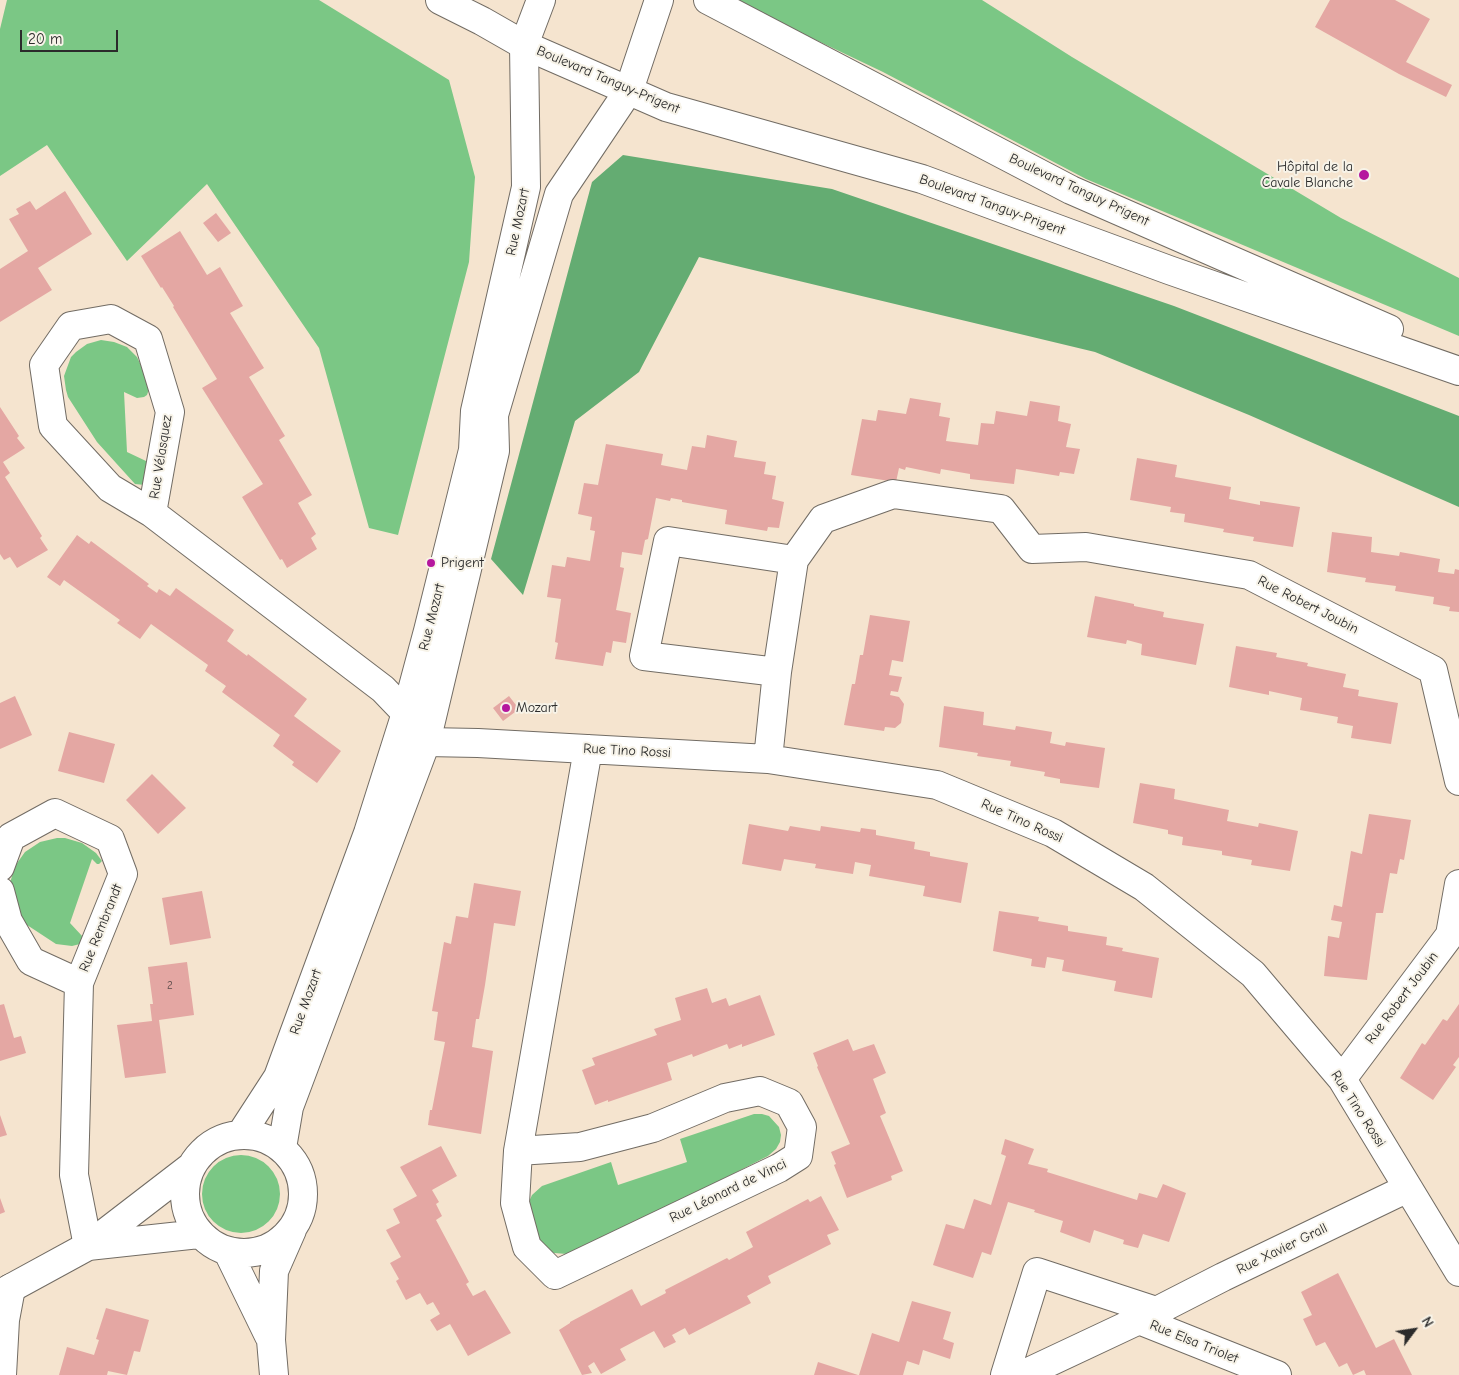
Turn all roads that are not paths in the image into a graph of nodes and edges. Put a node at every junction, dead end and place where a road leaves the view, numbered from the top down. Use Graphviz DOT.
graph roads {
  1 [pos="440,0"];
  2 [pos="541,0"];
  3 [pos="659,0"];
  4 [pos="708,0"];
  5 [pos="524,45"];
  6 [pos="629,90"];
  7 [pos="1459,360"];
  8 [pos="1459,371"];
  9 [pos="152,513"];
  10 [pos="794,560"];
  11 [pos="777,672"];
  12 [pos="406,713"];
  13 [pos="426,742"];
  14 [pos="588,749"];
  15 [pos="768,758"];
  16 [pos="1459,781"];
  17 [pos="0,867"];
  18 [pos="1459,884"];
  19 [pos="0,891"];
  20 [pos="79,983"];
  21 [pos="1342,1079"];
  22 [pos="241,1134"];
  23 [pos="282,1148"];
  24 [pos="518,1151"];
  25 [pos="192,1166"];
  26 [pos="1408,1188"];
  27 [pos="293,1229"];
  28 [pos="199,1234"];
  29 [pos="1451,1241"];
  30 [pos="88,1246"];
  31 [pos="228,1252"];
  32 [pos="1459,1272"];
  33 [pos="6,1291"];
  34 [pos="1148,1316"];
  35 [pos="271,1340"];
  36 [pos="2,1375"];
  37 [pos="274,1375"];
  38 [pos="1005,1375"];
  39 [pos="1022,1375"];
  40 [pos="1277,1375"];
  1 -- 5 [label="street"];
  2 -- 5 [label="street"];
  3 -- 6 [label="street"];
  4 -- 7 [label="street, Boulevard Tanguy Prigent"];
  5 -- 6 [label="street, Boulevard Tanguy-Prigent"];
  5 -- 12 [label="street, Rue Mozart"];
  6 -- 8 [label="street, Boulevard Tanguy-Prigent"];
  6 -- 13 [label="street, Rue Mozart"];
  9 -- 9 [label="street, Rue Vélasquez"];
  9 -- 12 [label="street, Rue Vélasquez"];
  10 -- 11 [label="street"];
  10 -- 11 [label="street"];
  10 -- 16 [label="street, Rue Robert Joubin"];
  11 -- 15 [label="street"];
  12 -- 13 [label="street"];
  12 -- 22 [label="street, Rue Mozart"];
  13 -- 14 [label="street, Rue Tino Rossi"];
  13 -- 23 [label="street, Rue Mozart"];
  14 -- 15 [label="street, Rue Tino Rossi"];
  14 -- 24 [label="street, Rue Léonard de Vinci"];
  15 -- 21 [label="street, Rue Tino Rossi"];
  17 -- 20 [label="street, Rue Rembrandt"];
  18 -- 21 [label="street, Rue Robert Joubin"];
  19 -- 20 [label="street, Rue Rembrandt"];
  20 -- 30 [label="street, Rue Rembrandt"];
  21 -- 26 [label="street, Rue Tino Rossi"];
  22 -- 23 [label="street"];
  22 -- 25 [label="street"];
  23 -- 27 [label="street"];
  24 -- 24 [label="street, Rue Léonard de Vinci"];
  25 -- 28 [label="street"];
  25 -- 30 [label="street"];
  26 -- 29 [label="street, Rue Tino Rossi"];
  26 -- 34 [label="street, Rue Xavier Grall"];
  27 -- 31 [label="street"];
  27 -- 35 [label="street"];
  28 -- 30 [label="street"];
  28 -- 31 [label="street"];
  29 -- 32 [label="street, Rue Tino Rossi"];
  30 -- 33 [label="street"];
  31 -- 35 [label="street"];
  33 -- 36 [label="street"];
  34 -- 38 [label="street"];
  34 -- 39 [label="street, Rue Xavier Grall"];
  34 -- 40 [label="street, Rue Elsa Triolet"];
  35 -- 37 [label="street"];
}
